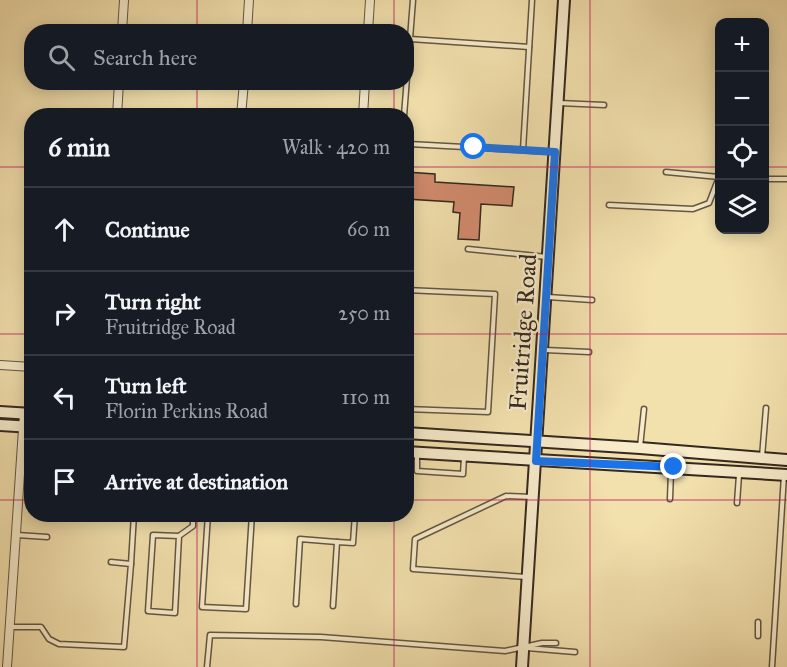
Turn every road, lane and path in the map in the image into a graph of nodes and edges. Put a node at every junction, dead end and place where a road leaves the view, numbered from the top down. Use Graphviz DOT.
graph roads {
  1 [pos="124,0"];
  2 [pos="249,0"];
  3 [pos="370,0"];
  4 [pos="413,0"];
  5 [pos="532,0"];
  6 [pos="564,0"];
  7 [pos="122,24"];
  8 [pos="248,24"];
  9 [pos="368,24"];
  10 [pos="411,24"];
  11 [pos="414,39"];
  12 [pos="529,47"];
  13 [pos="119,90"];
  14 [pos="244,90"];
  15 [pos="365,90"];
  16 [pos="406,90"];
  17 [pos="558,103"];
  18 [pos="604,105"];
  19 [pos="117,108"];
  20 [pos="242,108"];
  21 [pos="363,108"];
  22 [pos="405,108"];
  23 [pos="414,144"];
  24 [pos="523,150"];
  25 [pos="555,152"];
  26 [pos="666,172"];
  27 [pos="715,177"];
  28 [pos="769,179"];
  29 [pos="787,179"];
  30 [pos="718,180"];
  31 [pos="609,206"];
  32 [pos="468,249"];
  33 [pos="548,257"];
  34 [pos="414,290"];
  35 [pos="546,297"];
  36 [pos="592,300"];
  37 [pos="543,349"];
  38 [pos="589,352"];
  39 [pos="0,365"];
  40 [pos="24,366"];
  41 [pos="766,408"];
  42 [pos="414,409"];
  43 [pos="644,409"];
  44 [pos="0,412"];
  45 [pos="24,414"];
  46 [pos="0,425"];
  47 [pos="24,427"];
  48 [pos="414,433"];
  49 [pos="537,441"];
  50 [pos="24,444"];
  51 [pos="640,447"];
  52 [pos="414,452"];
  53 [pos="700,452"];
  54 [pos="465,457"];
  55 [pos="762,458"];
  56 [pos="414,460"];
  57 [pos="787,460"];
  58 [pos="21,461"];
  59 [pos="536,461"];
  60 [pos="673,467"];
  61 [pos="739,471"];
  62 [pos="786,475"];
  63 [pos="533,497"];
  64 [pos="670,499"];
  65 [pos="737,503"];
  66 [pos="134,522"];
  67 [pos="194,522"];
  68 [pos="207,522"];
  69 [pos="251,522"];
  70 [pos="354,522"];
  71 [pos="16,535"];
  72 [pos="179,536"];
  73 [pos="47,537"];
  74 [pos="337,542"];
  75 [pos="111,562"];
  76 [pos="131,564"];
  77 [pos="528,578"];
  78 [pos="296,604"];
  79 [pos="333,606"];
  80 [pos="758,622"];
  81 [pos="10,627"];
  82 [pos="758,636"];
  83 [pos="556,643"];
  84 [pos="523,648"];
  85 [pos="574,652"];
  86 [pos="7,667"];
  87 [pos="207,667"];
  88 [pos="522,667"];
  89 [pos="772,667"];
  1 -- 7 [label="street"];
  2 -- 8 [label="street"];
  3 -- 9 [label="street"];
  4 -- 10 [label="lane"];
  5 -- 12 [label="lane"];
  6 -- 17 [label="main road, Fruitridge Road"];
  11 -- 12 [label="lane"];
  12 -- 24 [label="lane"];
  13 -- 19 [label="street"];
  14 -- 20 [label="street"];
  15 -- 21 [label="street"];
  16 -- 22 [label="lane"];
  17 -- 18 [label="lane"];
  17 -- 25 [label="main road, Fruitridge Road"];
  23 -- 24 [label="lane"];
  24 -- 25 [label="lane"];
  25 -- 33 [label="main road, Fruitridge Road"];
  26 -- 27 [label="lane"];
  28 -- 29 [label="lane"];
  30 -- 31 [label="lane"];
  32 -- 33 [label="lane"];
  33 -- 35 [label="main road, Fruitridge Road"];
  34 -- 42 [label="lane"];
  35 -- 36 [label="lane"];
  35 -- 37 [label="main road, Fruitridge Road"];
  37 -- 38 [label="lane"];
  37 -- 49 [label="main road, Fruitridge Road"];
  39 -- 40 [label="street"];
  41 -- 55 [label="lane"];
  43 -- 51 [label="lane"];
  44 -- 45 [label="main road"];
  46 -- 47 [label="main road"];
  48 -- 49 [label="main road"];
  49 -- 51 [label="main road"];
  49 -- 59 [label="main road, Fruitridge Road"];
  50 -- 58 [label="street"];
  51 -- 53 [label="main road"];
  52 -- 54 [label="main road"];
  53 -- 55 [label="main road"];
  53 -- 60 [label="main road"];
  54 -- 56 [label="lane"];
  54 -- 59 [label="main road"];
  55 -- 57 [label="main road"];
  58 -- 71 [label="street"];
  59 -- 60 [label="main road"];
  59 -- 63 [label="main road, Fruitridge Road"];
  60 -- 61 [label="main road"];
  60 -- 64 [label="lane"];
  61 -- 62 [label="main road"];
  61 -- 65 [label="lane"];
  62 -- 89 [label="lane"];
  63 -- 77 [label="main road, Fruitridge Road"];
  63 -- 77 [label="lane"];
  66 -- 76 [label="lane"];
  67 -- 72 [label="lane"];
  68 -- 69 [label="lane"];
  70 -- 74 [label="lane"];
  71 -- 73 [label="lane"];
  71 -- 81 [label="street"];
  72 -- 72 [label="lane"];
  74 -- 78 [label="lane"];
  74 -- 79 [label="lane"];
  75 -- 76 [label="lane"];
  76 -- 81 [label="lane"];
  77 -- 84 [label="main road, Fruitridge Road"];
  80 -- 82 [label="lane"];
  81 -- 86 [label="street"];
  83 -- 84 [label="lane"];
  84 -- 85 [label="lane"];
  84 -- 87 [label="lane"];
  84 -- 88 [label="main road, Fruitridge Road"];
}
